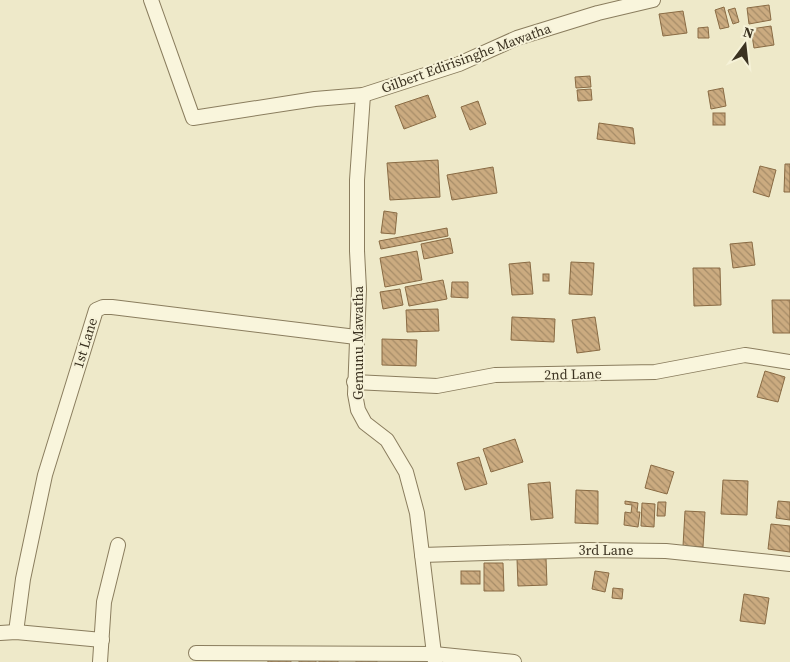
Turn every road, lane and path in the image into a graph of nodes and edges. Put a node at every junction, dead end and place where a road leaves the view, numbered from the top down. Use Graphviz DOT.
graph roads {
  1 [pos="151,0"];
  2 [pos="653,0"];
  3 [pos="363,95"];
  4 [pos="356,337"];
  5 [pos="790,362"];
  6 [pos="354,382"];
  7 [pos="118,545"];
  8 [pos="422,555"];
  9 [pos="790,564"];
  10 [pos="16,632"];
  11 [pos="0,634"];
  12 [pos="102,640"];
  13 [pos="196,653"];
  14 [pos="435,658"];
  15 [pos="100,662"];
  16 [pos="514,662"];
  1 -- 3 [label="street, Gilbert Edirisinghe Mawatha"];
  2 -- 3 [label="street, Gilbert Edirisinghe Mawatha"];
  3 -- 4 [label="street, Gemunu Mawatha"];
  4 -- 6 [label="street, Gemunu Mawatha"];
  4 -- 10 [label="street, 1st Lane"];
  5 -- 6 [label="street, 2nd Lane"];
  6 -- 8 [label="street, Gemunu Mawatha"];
  7 -- 12 [label="street"];
  8 -- 9 [label="street, 3rd Lane"];
  8 -- 14 [label="street, Gemunu Mawatha"];
  10 -- 11 [label="street"];
  10 -- 12 [label="street"];
  12 -- 15 [label="street"];
  13 -- 14 [label="street"];
  14 -- 16 [label="street"];
}
